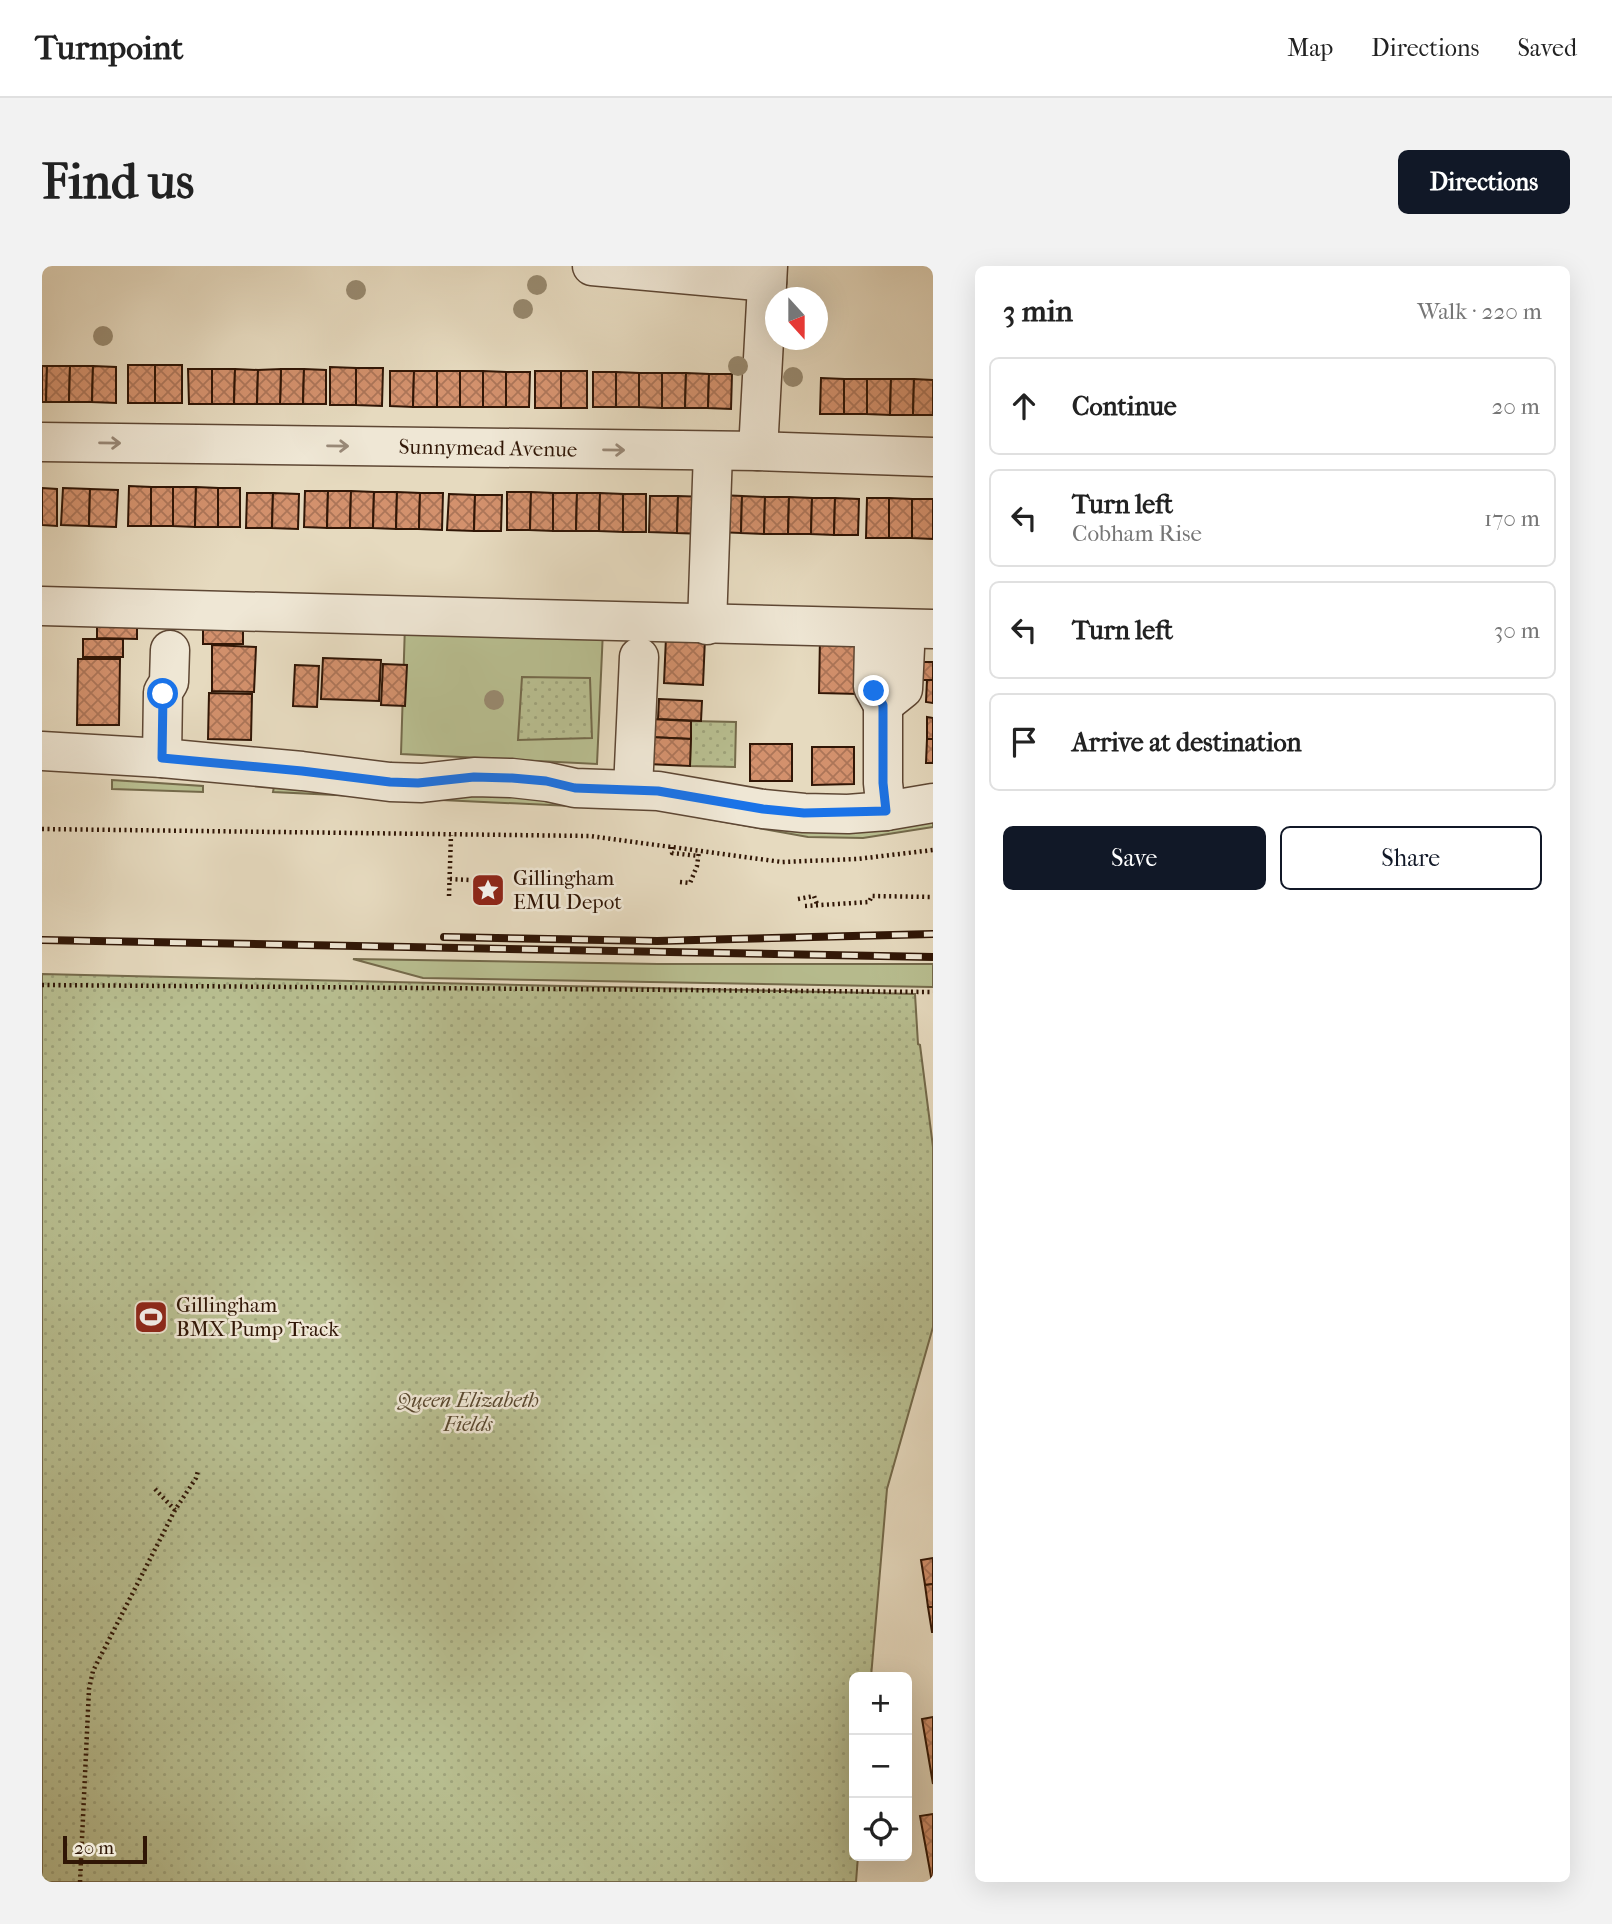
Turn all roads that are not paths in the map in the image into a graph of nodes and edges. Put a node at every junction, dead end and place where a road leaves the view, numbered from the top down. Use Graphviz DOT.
graph roads {
  1 [pos="592,266"];
  2 [pos="768,274"];
  3 [pos="42,442"];
  4 [pos="713,451"];
  5 [pos="758,451"];
  6 [pos="933,457"];
  7 [pos="42,606"];
  8 [pos="707,625"];
  9 [pos="904,640"];
  10 [pos="170,650"];
  11 [pos="639,657"];
  12 [pos="42,751"];
  13 [pos="162,758"];
  14 [pos="633,789"];
  15 [pos="933,803"];
  16 [pos="886,811"];
  1 -- 2 [label="street"];
  2 -- 5 [label="street"];
  3 -- 4 [label="street, Sunnymead Avenue, one-way"];
  4 -- 5 [label="street, Sunnymead Avenue"];
  4 -- 8 [label="street"];
  5 -- 6 [label="street, Sunnymead Avenue"];
  7 -- 8 [label="street"];
  8 -- 9 [label="street"];
  9 -- 16 [label="street"];
  10 -- 13 [label="street"];
  11 -- 14 [label="street"];
  12 -- 13 [label="street"];
  13 -- 14 [label="street"];
  14 -- 16 [label="street"];
  15 -- 16 [label="street"];
}
